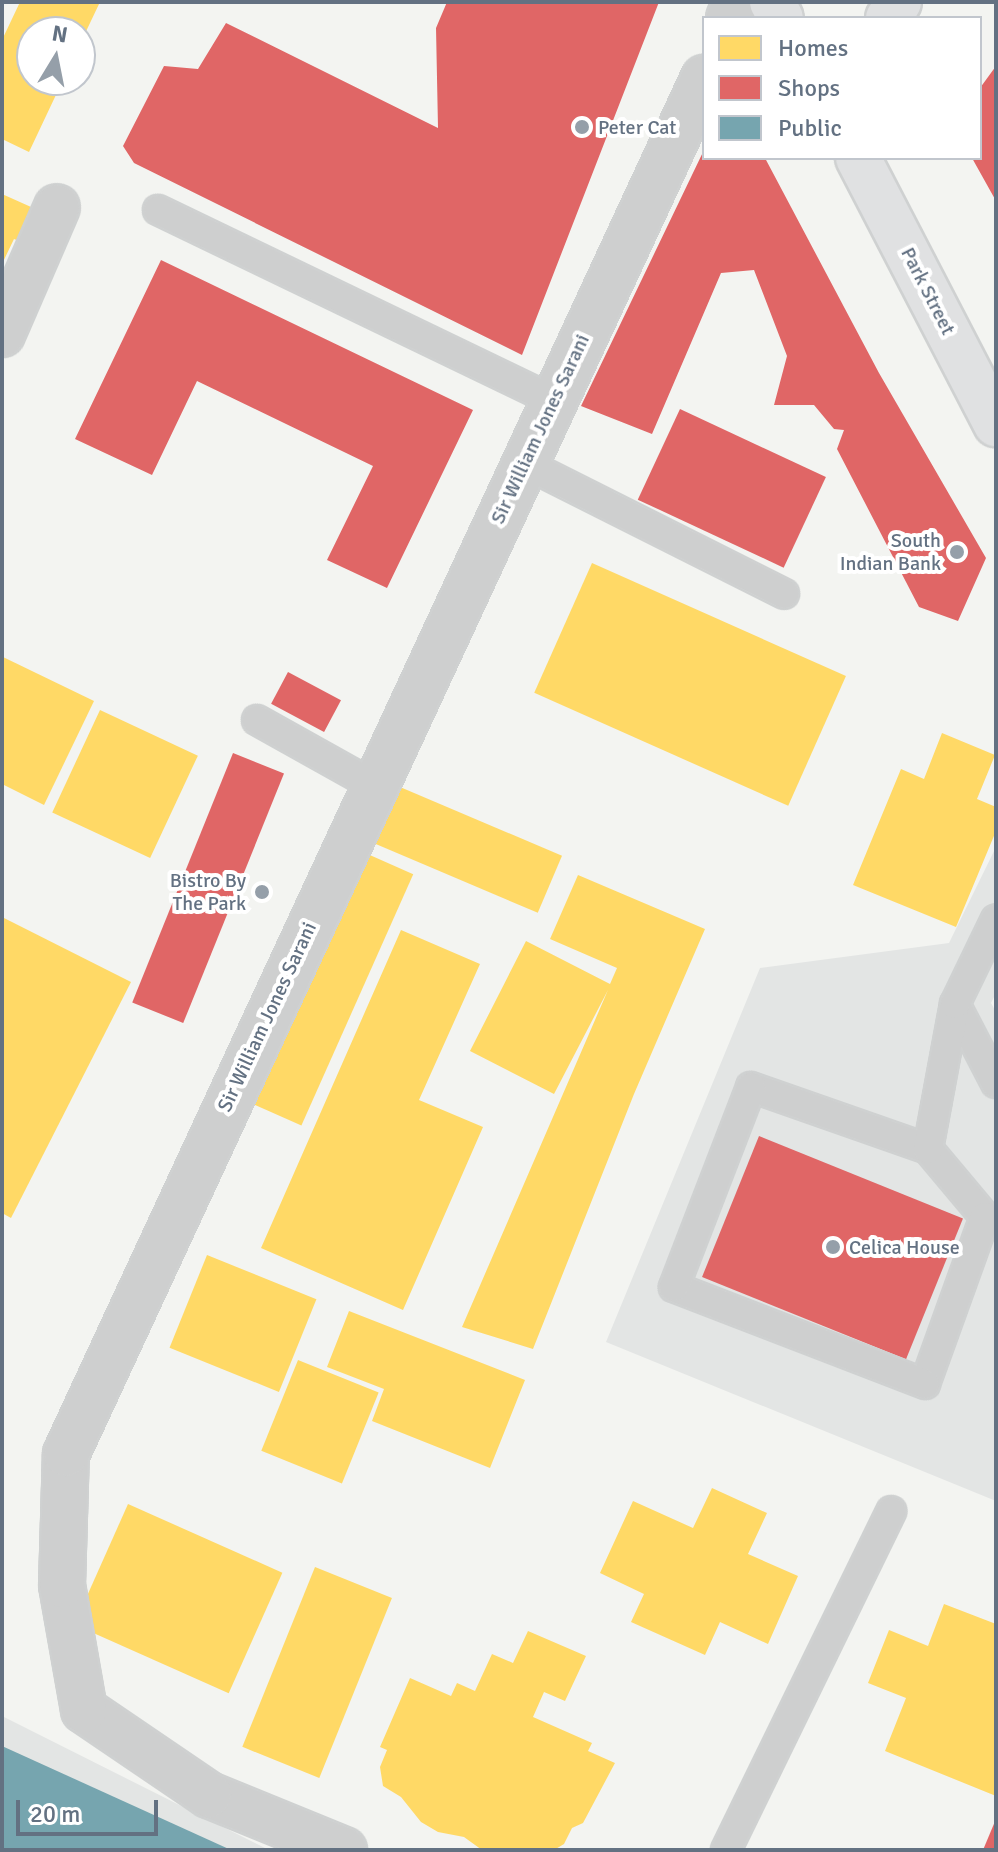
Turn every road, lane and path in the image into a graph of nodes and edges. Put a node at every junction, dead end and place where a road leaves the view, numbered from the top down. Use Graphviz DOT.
graph roads {
  1 [pos="702,82"];
  2 [pos="859,160"];
  3 [pos="57,207"];
  4 [pos="158,210"];
  5 [pos="2,334"];
  6 [pos="553,400"];
  7 [pos="996,424"];
  8 [pos="524,463"];
  9 [pos="784,594"];
  10 [pos="257,720"];
  11 [pos="375,786"];
  12 [pos="996,919"];
  13 [pos="955,1004"];
  14 [pos="996,1083"];
  15 [pos="928,1149"];
  16 [pos="990,1219"];
  17 [pos="891,1511"];
  18 [pos="344,1850"];
  19 [pos="726,1850"];
  1 -- 6 [label="street, Sir William Jones Sarani"];
  2 -- 7 [label="main road, Park Street"];
  3 -- 5 [label="street"];
  4 -- 6 [label="lane"];
  6 -- 8 [label="street, Sir William Jones Sarani"];
  8 -- 9 [label="lane"];
  8 -- 11 [label="street, Sir William Jones Sarani"];
  10 -- 11 [label="lane"];
  11 -- 18 [label="street, Sir William Jones Sarani"];
  12 -- 13 [label="lane"];
  13 -- 14 [label="lane"];
  13 -- 15 [label="lane"];
  15 -- 16 [label="lane"];
  15 -- 16 [label="lane"];
  17 -- 19 [label="lane"];
}
